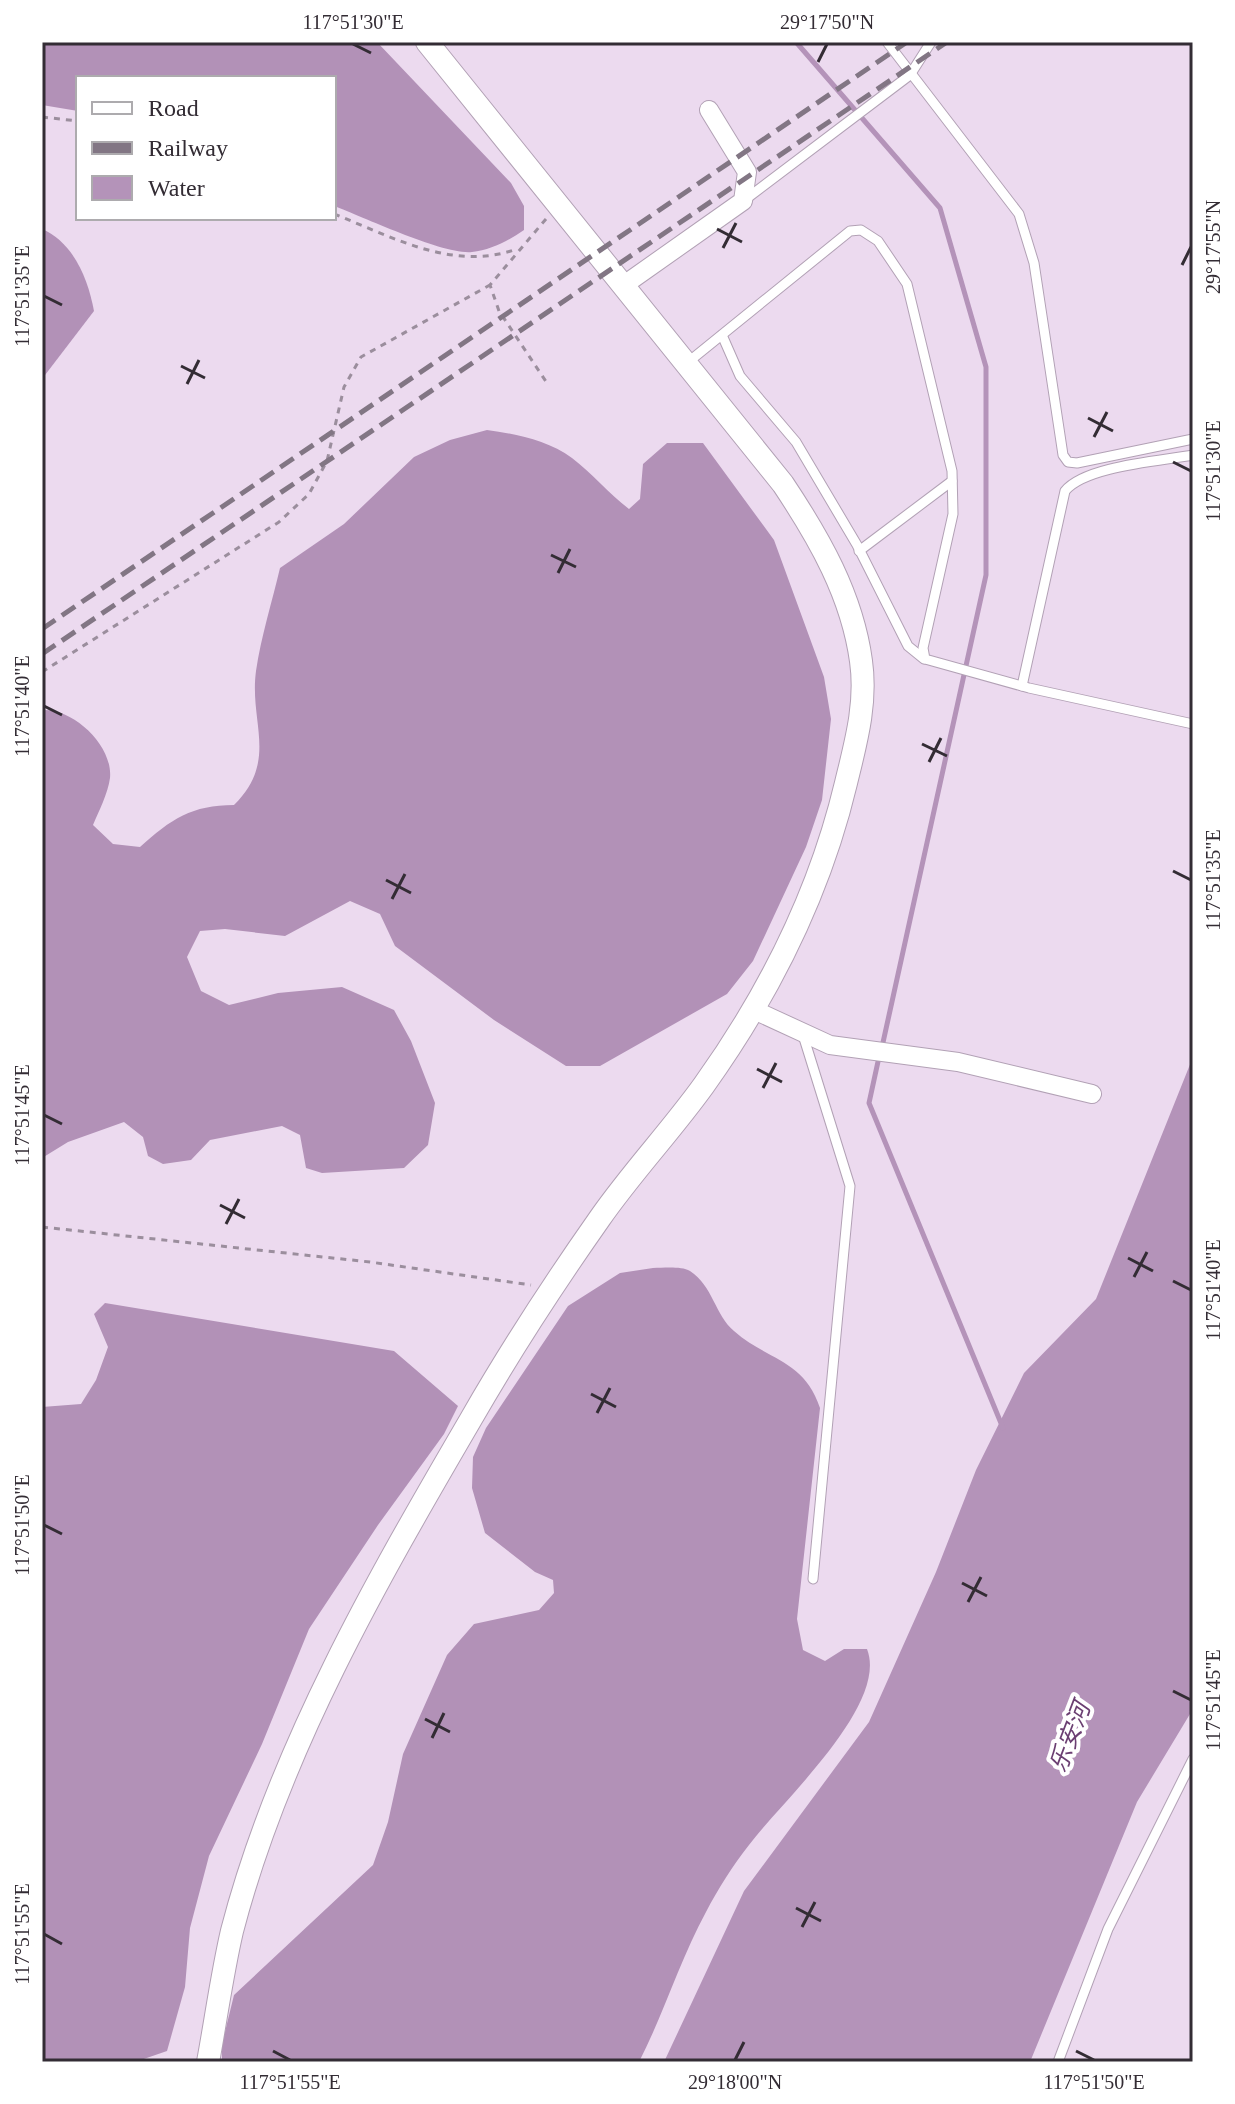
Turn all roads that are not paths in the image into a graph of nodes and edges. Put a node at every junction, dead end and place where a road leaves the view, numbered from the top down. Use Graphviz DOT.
graph roads {
  1 [pos="427,42"];
  2 [pos="887,42"];
  3 [pos="931,42"];
  4 [pos="910,75"];
  5 [pos="709,110"];
  6 [pos="743,201"];
  7 [pos="624,285"];
  8 [pos="722,335"];
  9 [pos="684,365"];
  10 [pos="1193,439"];
  11 [pos="1193,455"];
  12 [pos="952,481"];
  13 [pos="859,551"];
  14 [pos="925,659"];
  15 [pos="1022,686"];
  16 [pos="1193,724"];
  17 [pos="754,1010"];
  18 [pos="802,1032"];
  19 [pos="1092,1094"];
  20 [pos="813,1579"];
  21 [pos="1193,1759"];
  22 [pos="208,2062"];
  23 [pos="1058,2062"];
  1 -- 7 [label="street"];
  2 -- 4 [label="lane"];
  3 -- 4 [label="lane"];
  4 -- 6 [label="lane"];
  4 -- 10 [label="lane"];
  5 -- 6 [label="street"];
  6 -- 7 [label="street"];
  7 -- 9 [label="street"];
  8 -- 9 [label="lane"];
  8 -- 12 [label="lane"];
  8 -- 13 [label="lane"];
  9 -- 17 [label="street"];
  11 -- 15 [label="lane"];
  12 -- 13 [label="lane"];
  12 -- 14 [label="lane"];
  13 -- 14 [label="lane"];
  14 -- 15 [label="lane"];
  15 -- 16 [label="lane"];
  17 -- 18 [label="street"];
  17 -- 22 [label="street"];
  18 -- 19 [label="street"];
  18 -- 20 [label="lane"];
  21 -- 23 [label="lane"];
}
